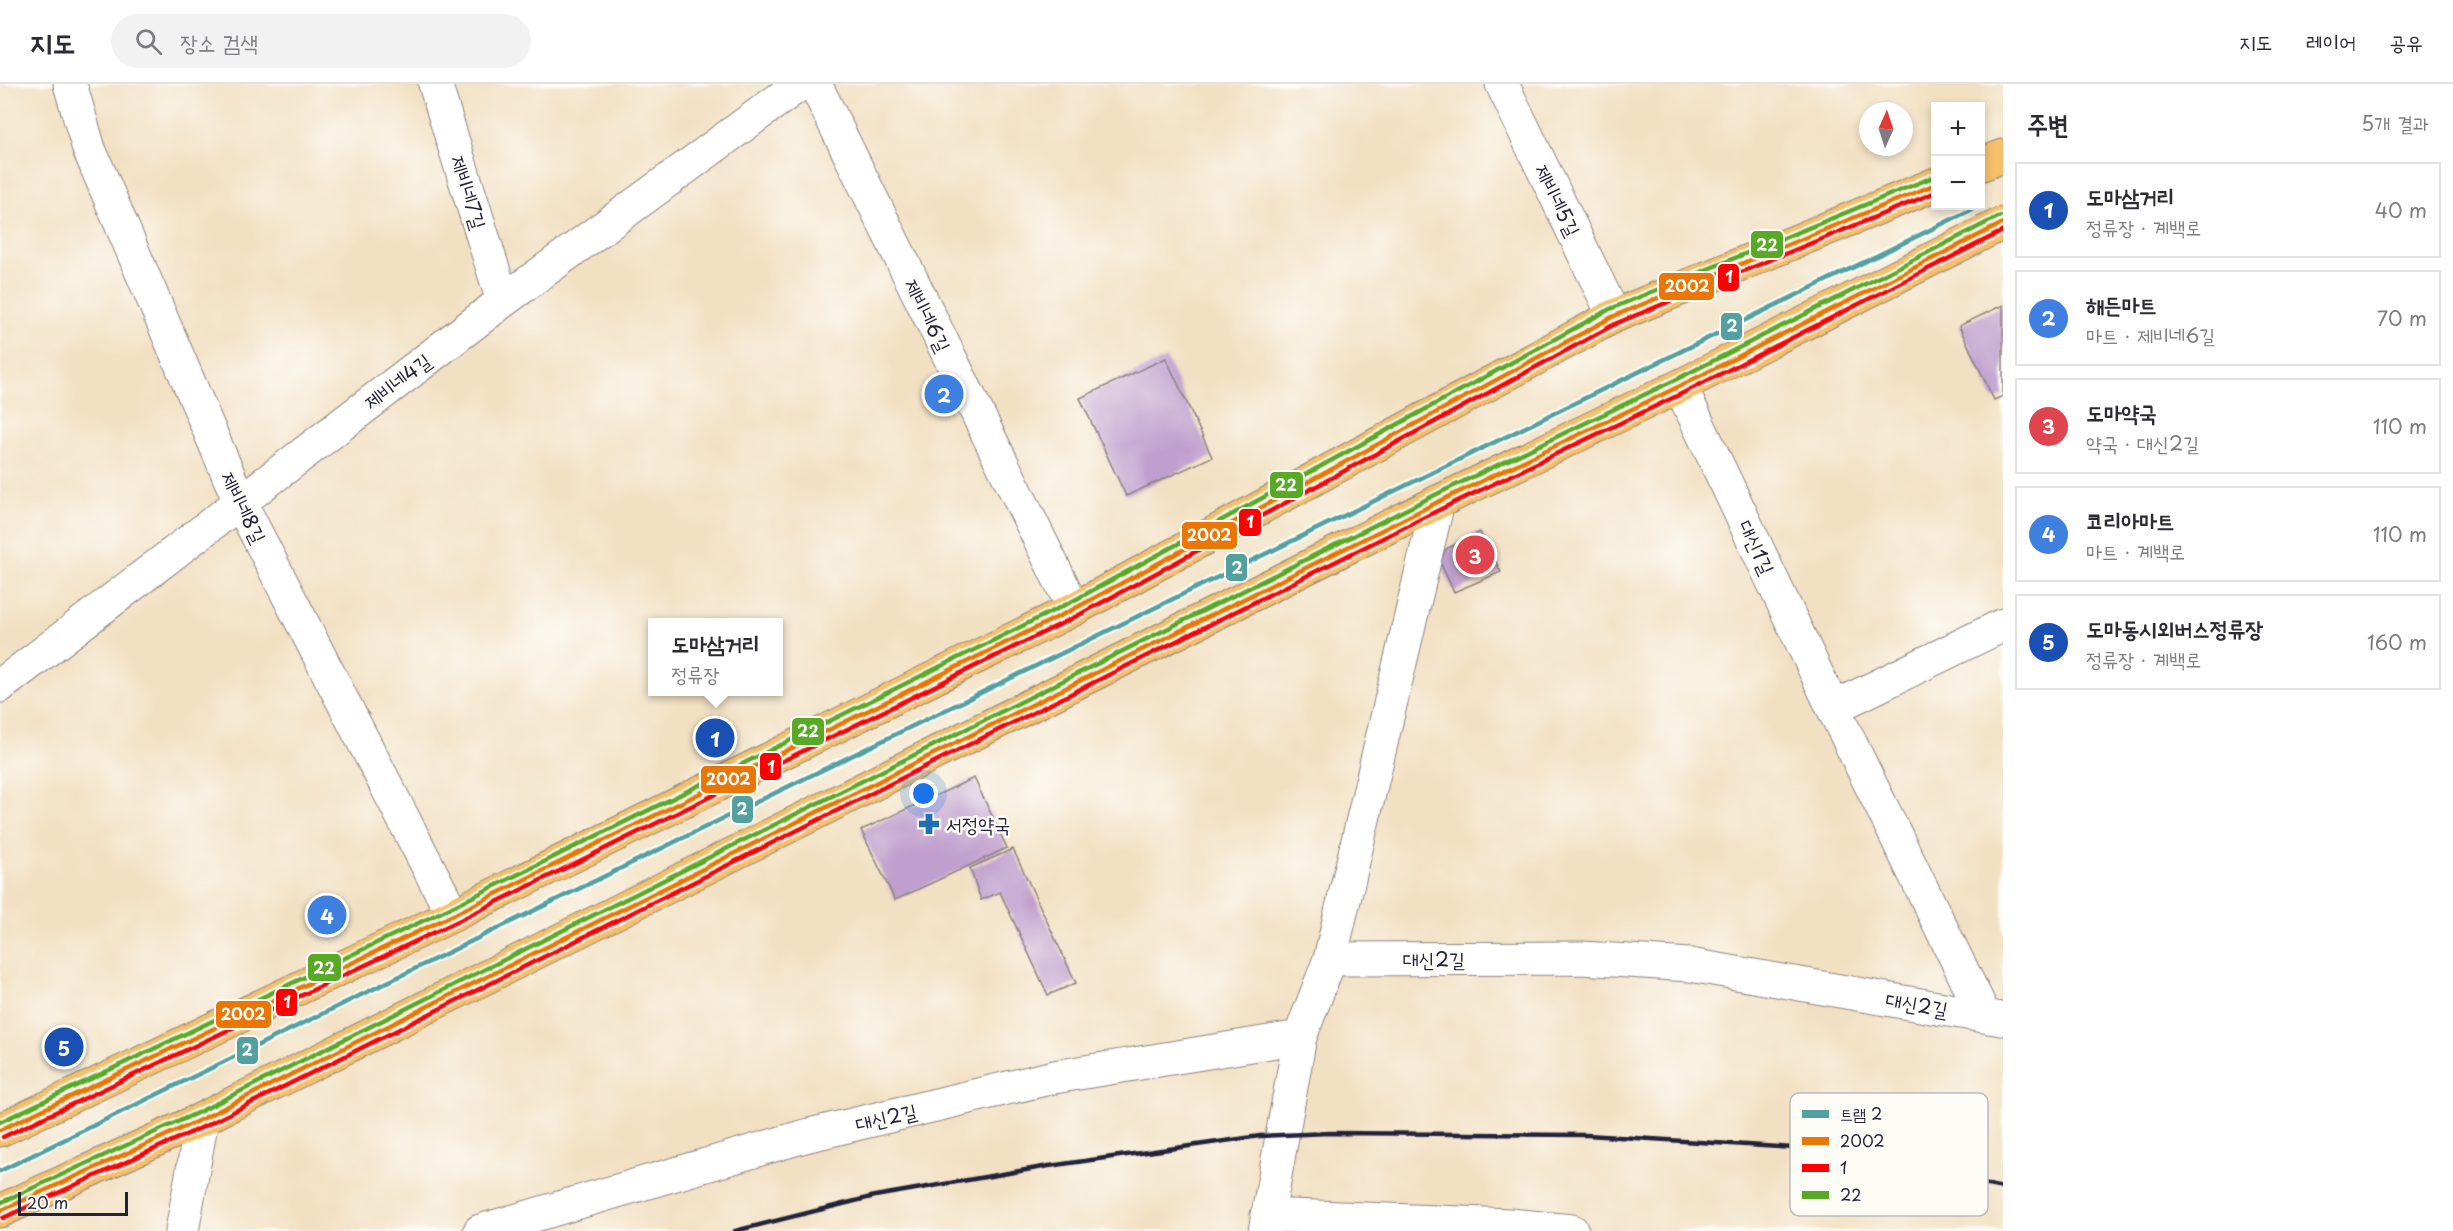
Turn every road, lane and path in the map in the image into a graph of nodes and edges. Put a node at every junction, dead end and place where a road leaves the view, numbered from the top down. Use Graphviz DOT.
graph roads {
  1 [pos="70,84"];
  2 [pos="435,84"];
  3 [pos="800,84"];
  4 [pos="815,84"];
  5 [pos="1502,84"];
  6 [pos="2003,156"];
  7 [pos="1985,163"];
  8 [pos="1931,186"];
  9 [pos="2003,222"];
  10 [pos="503,301"];
  11 [pos="1614,316"];
  12 [pos="1680,386"];
  13 [pos="240,502"];
  14 [pos="1438,502"];
  15 [pos="1074,609"];
  16 [pos="2003,625"];
  17 [pos="0,686"];
  18 [pos="1833,708"];
  19 [pos="453,915"];
  20 [pos="1330,959"];
  21 [pos="1994,1017"];
  22 [pos="1300,1037"];
  23 [pos="202,1119"];
  24 [pos="0,1130"];
  25 [pos="0,1211"];
  26 [pos="1266,1223"];
  27 [pos="182,1231"];
  28 [pos="480,1231"];
  29 [pos="1572,1231"];
  1 -- 13 [label="street, 제비네8길"];
  2 -- 10 [label="street, 제비네7길"];
  3 -- 10 [label="street, 제비네4길"];
  4 -- 15 [label="street, 제비네6길"];
  5 -- 11 [label="street, 제비네5길"];
  6 -- 7 [label="main road"];
  8 -- 11 [label="main road"];
  9 -- 12 [label="main road"];
  10 -- 13 [label="street, 제비네4길"];
  11 -- 15 [label="main road"];
  12 -- 14 [label="main road"];
  12 -- 18 [label="street, 대신1길"];
  13 -- 17 [label="street, 제비네4길"];
  13 -- 19 [label="street, 제비네8길"];
  14 -- 20 [label="street"];
  14 -- 23 [label="main road"];
  15 -- 19 [label="main road"];
  16 -- 18 [label="street"];
  18 -- 21 [label="street, 대신1길"];
  19 -- 24 [label="main road"];
  20 -- 21 [label="street, 대신2길"];
  20 -- 22 [label="street"];
  22 -- 26 [label="street"];
  22 -- 28 [label="street, 대신2길"];
  23 -- 25 [label="main road"];
  23 -- 27 [label="street"];
  26 -- 29 [label="street"];
}
